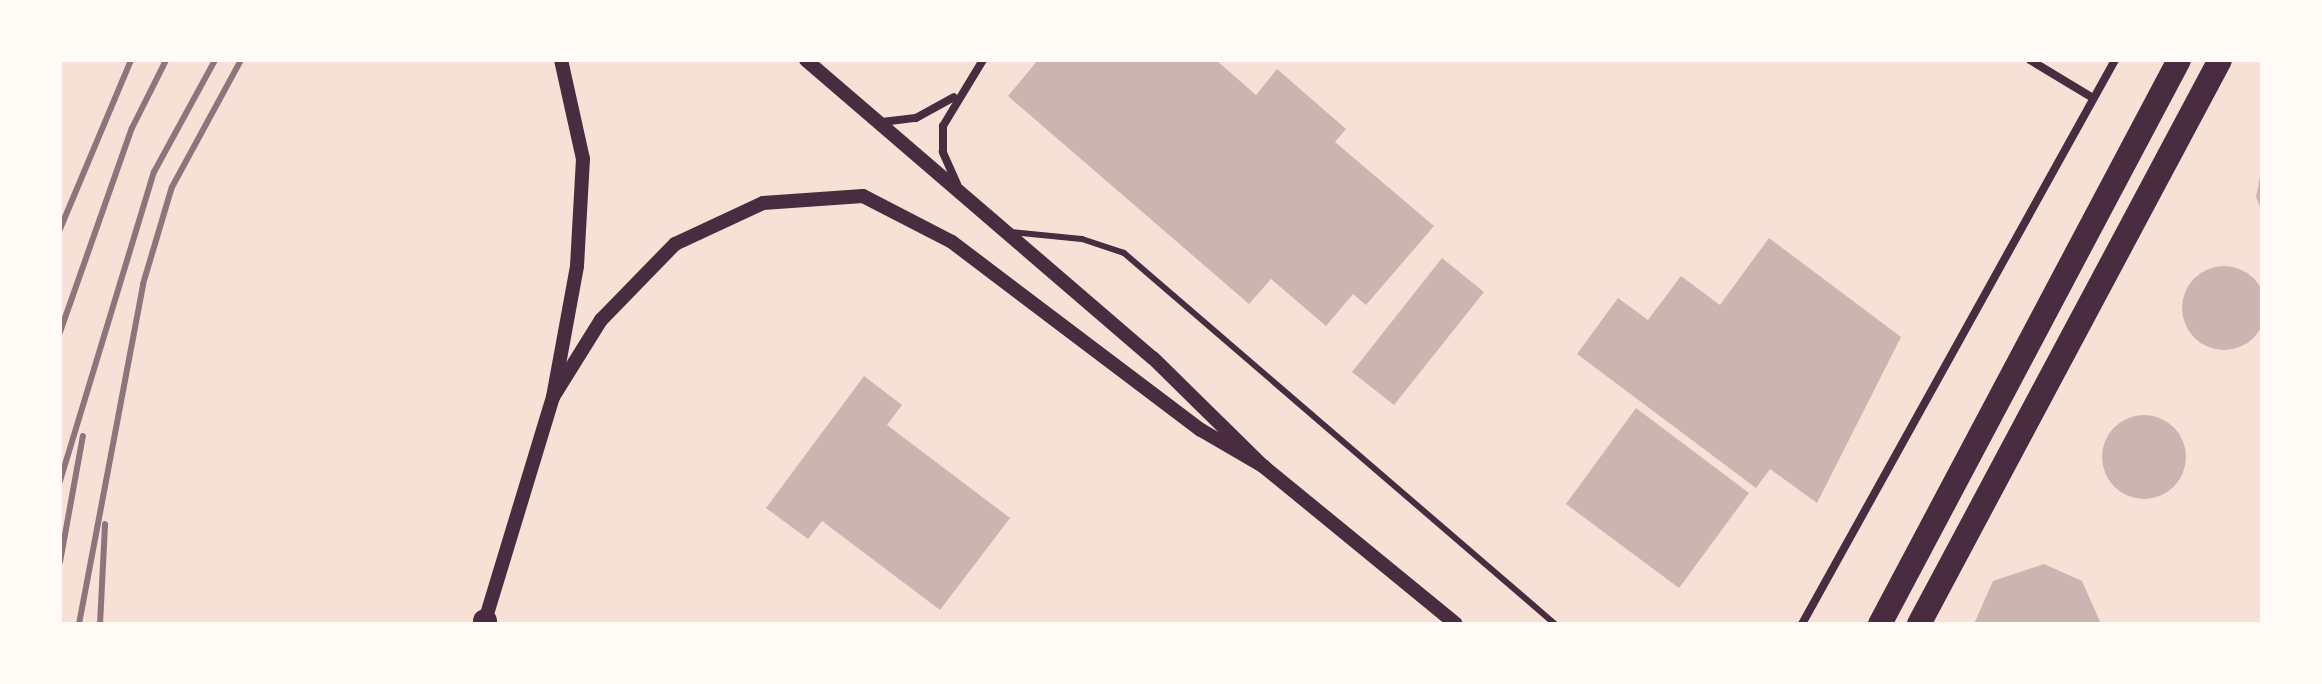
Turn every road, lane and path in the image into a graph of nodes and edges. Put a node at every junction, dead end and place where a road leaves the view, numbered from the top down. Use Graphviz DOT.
graph roads {
  1 [pos="561,60"];
  2 [pos="806,60"];
  3 [pos="983,60"];
  4 [pos="2030,60"];
  5 [pos="2115,60"];
  6 [pos="2179,60"];
  7 [pos="2222,60"];
  8 [pos="955,97"];
  9 [pos="2093,98"];
  10 [pos="882,122"];
  11 [pos="966,195"];
  12 [pos="1010,232"];
  13 [pos="553,397"];
  14 [pos="1263,466"];
  15 [pos="485,623"];
  16 [pos="1456,624"];
  17 [pos="1555,624"];
  18 [pos="1802,624"];
  19 [pos="1880,624"];
  20 [pos="1919,624"];
  21 [pos="1925,624"];
  1 -- 13 [label="street"];
  2 -- 10 [label="street"];
  3 -- 8 [label="street"];
  4 -- 9 [label="street"];
  5 -- 9 [label="street"];
  6 -- 19 [label="highway"];
  7 -- 20 [label="highway"];
  7 -- 21 [label="street"];
  8 -- 10 [label="street"];
  8 -- 11 [label="street"];
  9 -- 18 [label="street"];
  10 -- 11 [label="street"];
  11 -- 12 [label="street"];
  12 -- 14 [label="street"];
  12 -- 17 [label="lane"];
  13 -- 14 [label="street"];
  13 -- 15 [label="street"];
  14 -- 16 [label="street"];
}
